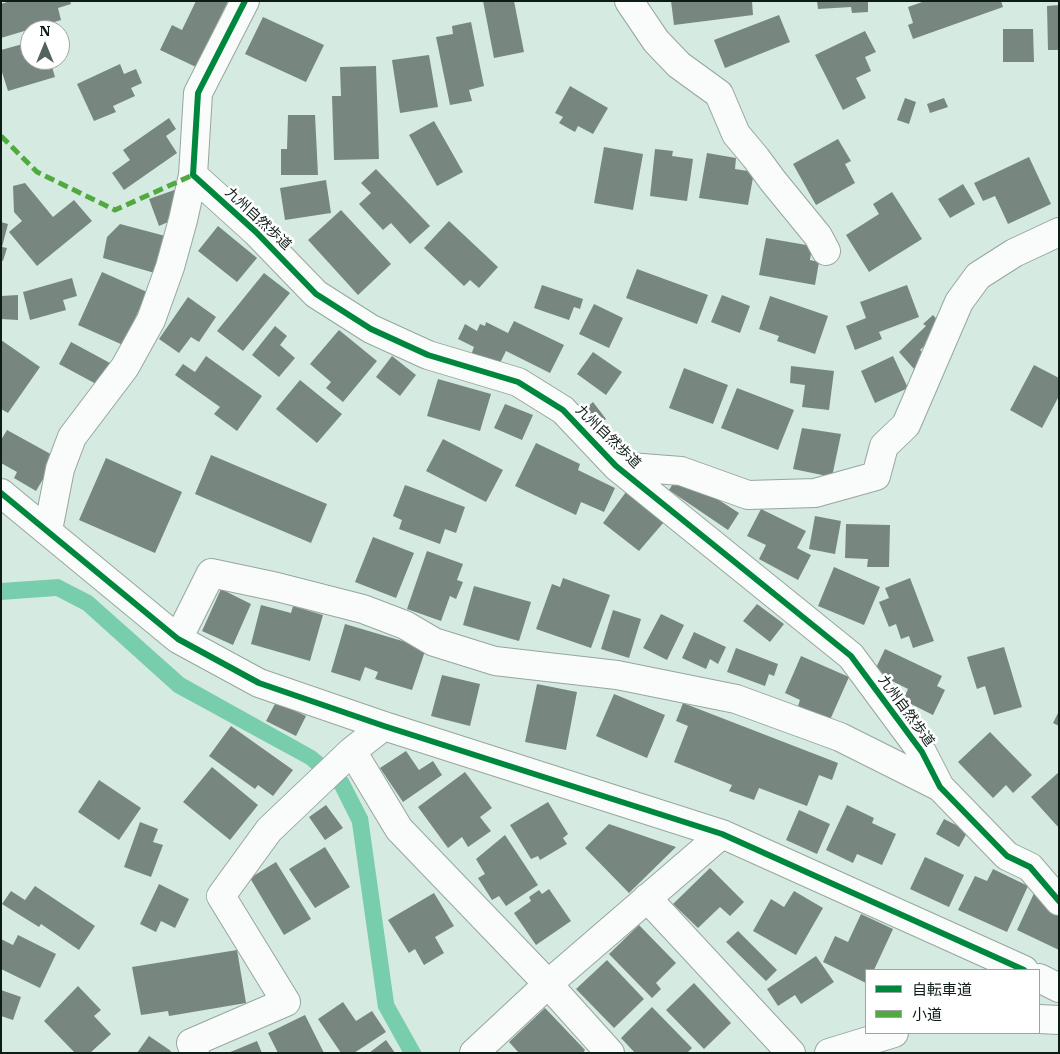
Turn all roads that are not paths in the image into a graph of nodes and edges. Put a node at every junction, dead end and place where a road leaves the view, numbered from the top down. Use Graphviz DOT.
graph roads {
  1 [pos="245,1"];
  2 [pos="629,1"];
  3 [pos="193,175"];
  4 [pos="1059,232"];
  5 [pos="826,251"];
  6 [pos="616,466"];
  7 [pos="1,493"];
  8 [pos="44,528"];
  9 [pos="178,638"];
  10 [pos="384,726"];
  11 [pos="352,751"];
  12 [pos="940,787"];
  13 [pos="722,834"];
  14 [pos="647,898"];
  15 [pos="1059,901"];
  16 [pos="1022,969"];
  17 [pos="1040,978"];
  18 [pos="548,984"];
  19 [pos="1059,988"];
  20 [pos="1040,1019"];
  21 [pos="1059,1020"];
  22 [pos="891,1034"];
  23 [pos="195,1053"];
  24 [pos="474,1053"];
  25 [pos="610,1053"];
  26 [pos="791,1053"];
  27 [pos="829,1053"];
  1 -- 3 [label="street"];
  2 -- 5 [label="street"];
  3 -- 6 [label="street, 九州自然歩道"];
  3 -- 8 [label="street"];
  4 -- 6 [label="street"];
  6 -- 12 [label="street, 九州自然歩道"];
  7 -- 8 [label="street"];
  8 -- 9 [label="street"];
  9 -- 10 [label="street"];
  9 -- 12 [label="street"];
  10 -- 11 [label="street"];
  10 -- 13 [label="street"];
  11 -- 18 [label="street"];
  11 -- 23 [label="street"];
  12 -- 15 [label="street, 九州自然歩道"];
  13 -- 14 [label="street"];
  13 -- 16 [label="street"];
  14 -- 18 [label="street"];
  14 -- 26 [label="street"];
  17 -- 19 [label="street"];
  18 -- 24 [label="street"];
  18 -- 25 [label="street"];
  20 -- 21 [label="street"];
  22 -- 27 [label="street"];
}
